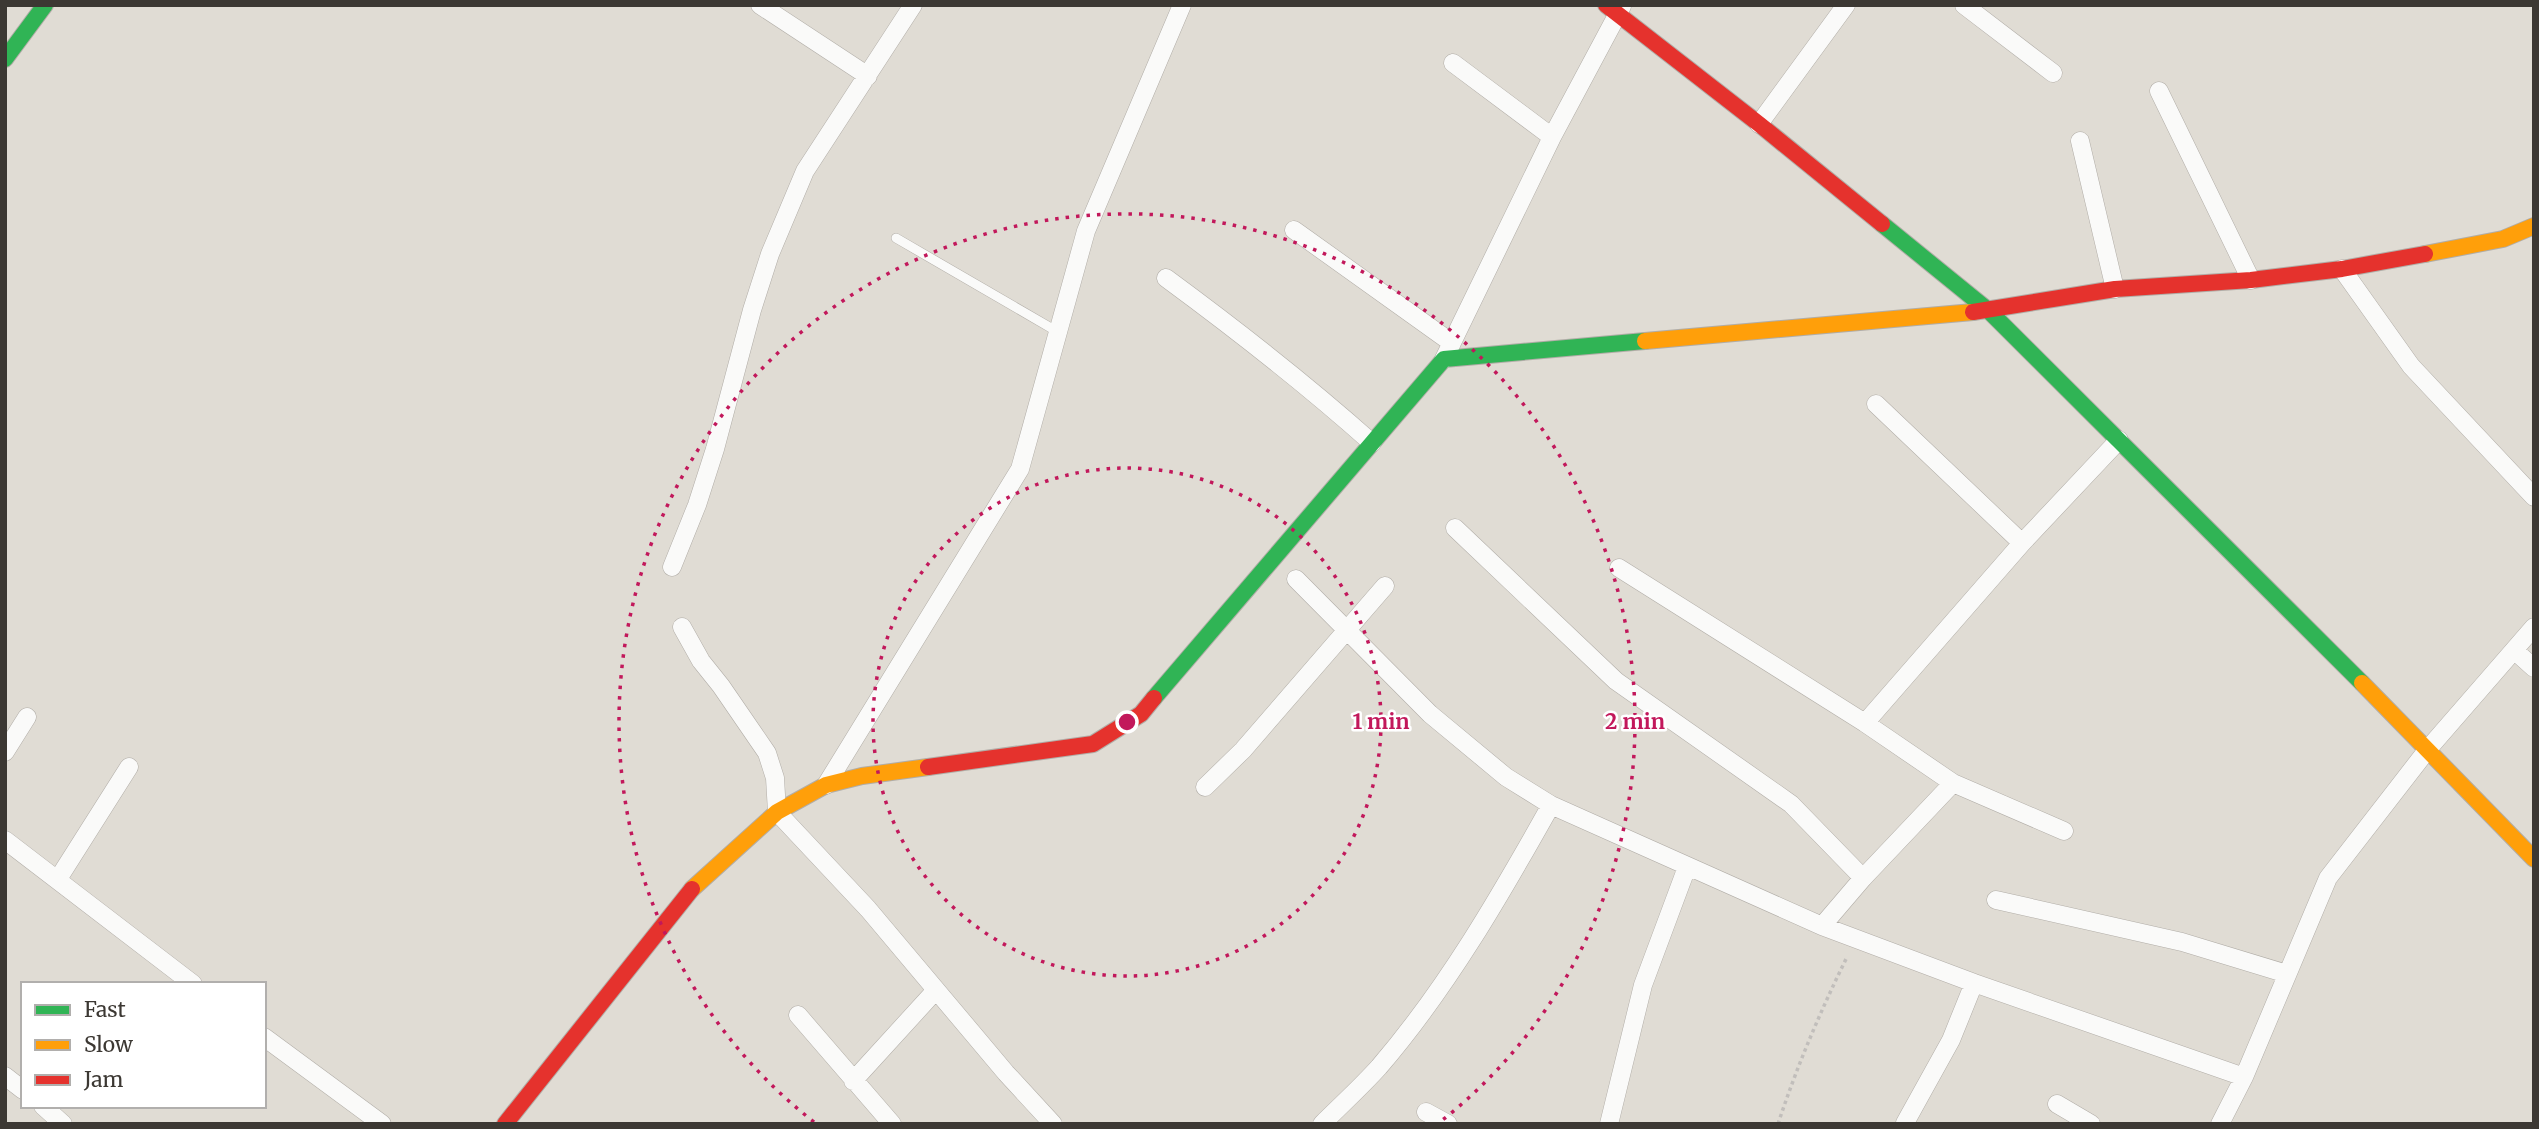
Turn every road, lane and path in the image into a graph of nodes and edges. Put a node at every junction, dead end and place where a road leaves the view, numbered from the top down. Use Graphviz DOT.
graph roads {
  1 [pos="45,5"];
  2 [pos="760,5"];
  3 [pos="913,5"];
  4 [pos="1182,5"];
  5 [pos="1846,5"];
  6 [pos="1964,5"];
  7 [pos="1615,8"];
  8 [pos="5,59"];
  9 [pos="1453,63"];
  10 [pos="2053,73"];
  11 [pos="868,76"];
  12 [pos="2159,91"];
  13 [pos="1759,124"];
  14 [pos="1552,138"];
  15 [pos="2080,141"];
  16 [pos="2534,226"];
  17 [pos="1294,230"];
  18 [pos="896,238"];
  19 [pos="2342,269"];
  20 [pos="1167,278"];
  21 [pos="2251,280"];
  22 [pos="2115,289"];
  23 [pos="1989,311"];
  24 [pos="1059,332"];
  25 [pos="1448,351"];
  26 [pos="1876,404"];
  27 [pos="2119,440"];
  28 [pos="1372,443"];
  29 [pos="2534,497"];
  30 [pos="1455,528"];
  31 [pos="2022,543"];
  32 [pos="672,567"];
  33 [pos="1619,568"];
  34 [pos="1296,579"];
  35 [pos="1385,586"];
  36 [pos="682,627"];
  37 [pos="2534,627"];
  38 [pos="1346,629"];
  39 [pos="2514,650"];
  40 [pos="2534,668"];
  41 [pos="27,717"];
  42 [pos="1865,723"];
  43 [pos="2428,749"];
  44 [pos="5,752"];
  45 [pos="129,767"];
  46 [pos="1953,783"];
  47 [pos="827,785"];
  48 [pos="1205,787"];
  49 [pos="1551,805"];
  50 [pos="777,812"];
  51 [pos="2064,831"];
  52 [pos="5,841"];
  53 [pos="2534,859"];
  54 [pos="1687,867"];
  55 [pos="1863,878"];
  56 [pos="58,879"];
  57 [pos="1996,900"];
  58 [pos="1822,926"];
  59 [pos="1855,939"];
  60 [pos="2287,974"];
  61 [pos="190,982"];
  62 [pos="1974,984"];
  63 [pos="936,990"];
  64 [pos="798,1014"];
  65 [pos="266,1038"];
  66 [pos="5,1076"];
  67 [pos="2244,1077"];
  68 [pos="853,1081"];
  69 [pos="21,1088"];
  70 [pos="2057,1104"];
  71 [pos="45,1108"];
  72 [pos="1426,1111"];
  73 [pos="1905,1123"];
  74 [pos="63,1124"];
  75 [pos="382,1124"];
  76 [pos="505,1124"];
  77 [pos="892,1124"];
  78 [pos="1053,1124"];
  79 [pos="1322,1124"];
  80 [pos="1448,1124"];
  81 [pos="1609,1124"];
  82 [pos="1778,1124"];
  83 [pos="2091,1124"];
  84 [pos="2220,1124"];
  1 -- 8 [label="street"];
  2 -- 11 [label="street"];
  3 -- 11 [label="street"];
  4 -- 24 [label="street"];
  5 -- 13 [label="street"];
  6 -- 10 [label="street"];
  7 -- 13 [label="street"];
  7 -- 14 [label="street"];
  9 -- 14 [label="street"];
  11 -- 32 [label="street"];
  12 -- 21 [label="street"];
  13 -- 23 [label="street"];
  14 -- 25 [label="street"];
  15 -- 22 [label="street"];
  16 -- 19 [label="street"];
  17 -- 25 [label="street"];
  18 -- 24 [label="lane"];
  19 -- 21 [label="street"];
  19 -- 29 [label="street"];
  20 -- 28 [label="street"];
  21 -- 22 [label="street"];
  22 -- 23 [label="street"];
  23 -- 25 [label="street"];
  23 -- 27 [label="street"];
  24 -- 47 [label="street"];
  25 -- 28 [label="street"];
  26 -- 31 [label="street"];
  27 -- 31 [label="street"];
  27 -- 43 [label="street"];
  28 -- 47 [label="street"];
  30 -- 55 [label="street"];
  31 -- 42 [label="street"];
  33 -- 42 [label="street"];
  34 -- 38 [label="street"];
  35 -- 38 [label="street"];
  36 -- 50 [label="street"];
  37 -- 39 [label="street"];
  38 -- 48 [label="street"];
  38 -- 49 [label="street"];
  39 -- 40 [label="street"];
  39 -- 43 [label="street"];
  41 -- 44 [label="street"];
  42 -- 46 [label="street"];
  43 -- 53 [label="street"];
  43 -- 60 [label="street"];
  45 -- 56 [label="street"];
  46 -- 51 [label="street"];
  46 -- 55 [label="street"];
  47 -- 50 [label="street"];
  49 -- 54 [label="street"];
  49 -- 79 [label="street"];
  50 -- 63 [label="street"];
  50 -- 76 [label="street"];
  52 -- 56 [label="street"];
  54 -- 58 [label="street"];
  54 -- 81 [label="street"];
  55 -- 58 [label="street"];
  56 -- 61 [label="street"];
  57 -- 60 [label="street"];
  58 -- 59 [label="street"];
  59 -- 62 [label="street"];
  59 -- 82 [label="path"];
  60 -- 67 [label="street"];
  62 -- 67 [label="street"];
  62 -- 73 [label="street"];
  63 -- 68 [label="street"];
  63 -- 78 [label="street"];
  64 -- 68 [label="street"];
  65 -- 75 [label="street"];
  66 -- 69 [label="street"];
  67 -- 84 [label="street"];
  68 -- 77 [label="street"];
  70 -- 83 [label="street"];
  71 -- 74 [label="street"];
  72 -- 80 [label="street"];
}
